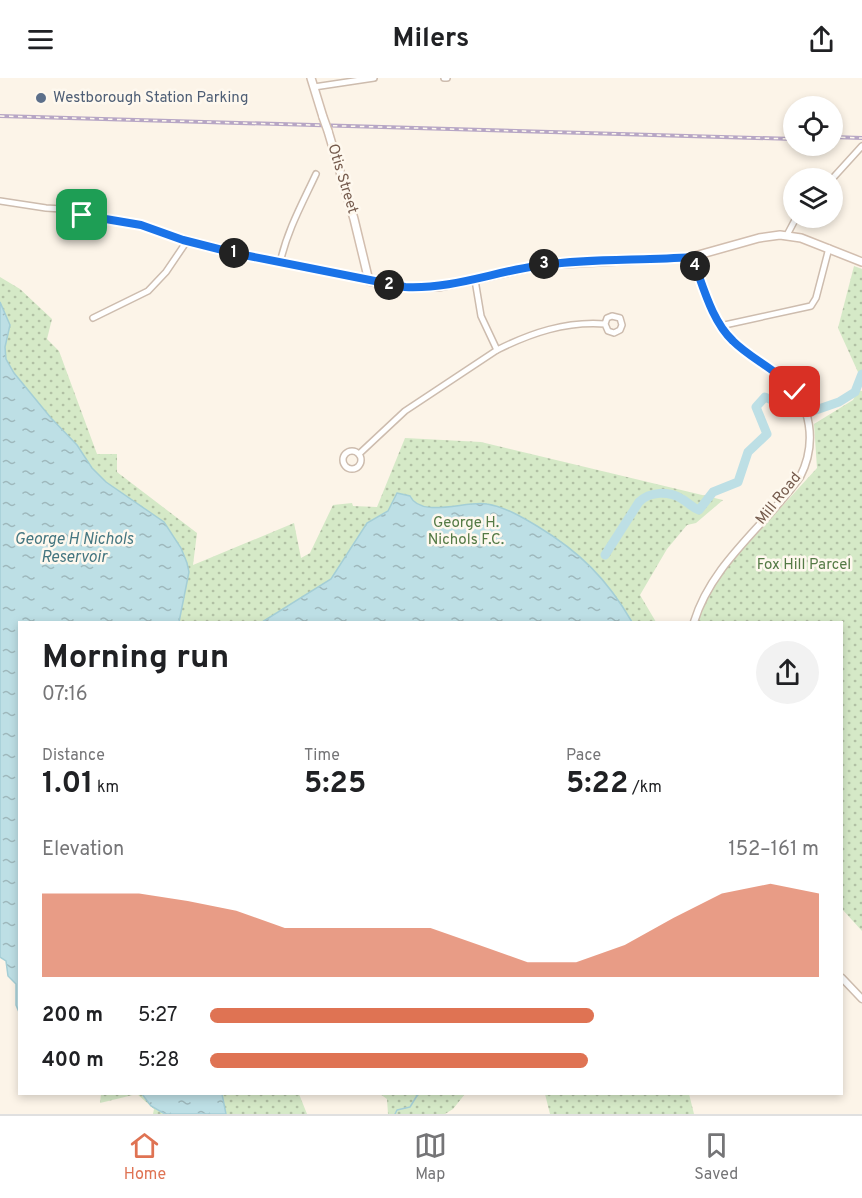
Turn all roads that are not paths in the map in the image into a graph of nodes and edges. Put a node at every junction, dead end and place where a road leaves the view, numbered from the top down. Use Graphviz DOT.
graph roads {
  1 [pos="311,78"];
  2 [pos="374,78"];
  3 [pos="314,87"];
  4 [pos="862,146"];
  5 [pos="842,168"];
  6 [pos="316,174"];
  7 [pos="0,201"];
  8 [pos="791,228"];
  9 [pos="787,235"];
  10 [pos="187,241"];
  11 [pos="829,248"];
  12 [pos="692,257"];
  13 [pos="862,262"];
  14 [pos="280,263"];
  15 [pos="475,280"];
  16 [pos="369,281"];
  17 [pos="93,318"];
  18 [pos="605,324"];
  19 [pos="720,326"];
  20 [pos="497,350"];
  21 [pos="359,454"];
  22 [pos="694,621"];
  23 [pos="843,979"];
  24 [pos="862,999"];
  1 -- 3 [label="main road, Otis Street"];
  2 -- 3 [label="street"];
  3 -- 16 [label="main road, Otis Street, bridge"];
  4 -- 5 [label="street"];
  6 -- 14 [label="street"];
  7 -- 10 [label="street"];
  8 -- 9 [label="street"];
  9 -- 11 [label="main road"];
  9 -- 12 [label="main road"];
  10 -- 14 [label="street"];
  10 -- 17 [label="street"];
  11 -- 13 [label="main road"];
  11 -- 19 [label="street"];
  12 -- 15 [label="main road"];
  12 -- 19 [label="street, Mill Road"];
  14 -- 16 [label="street"];
  15 -- 16 [label="main road"];
  15 -- 20 [label="street"];
  18 -- 20 [label="street"];
  19 -- 22 [label="street, Mill Road"];
  20 -- 21 [label="street"];
  23 -- 24 [label="street"];
}
